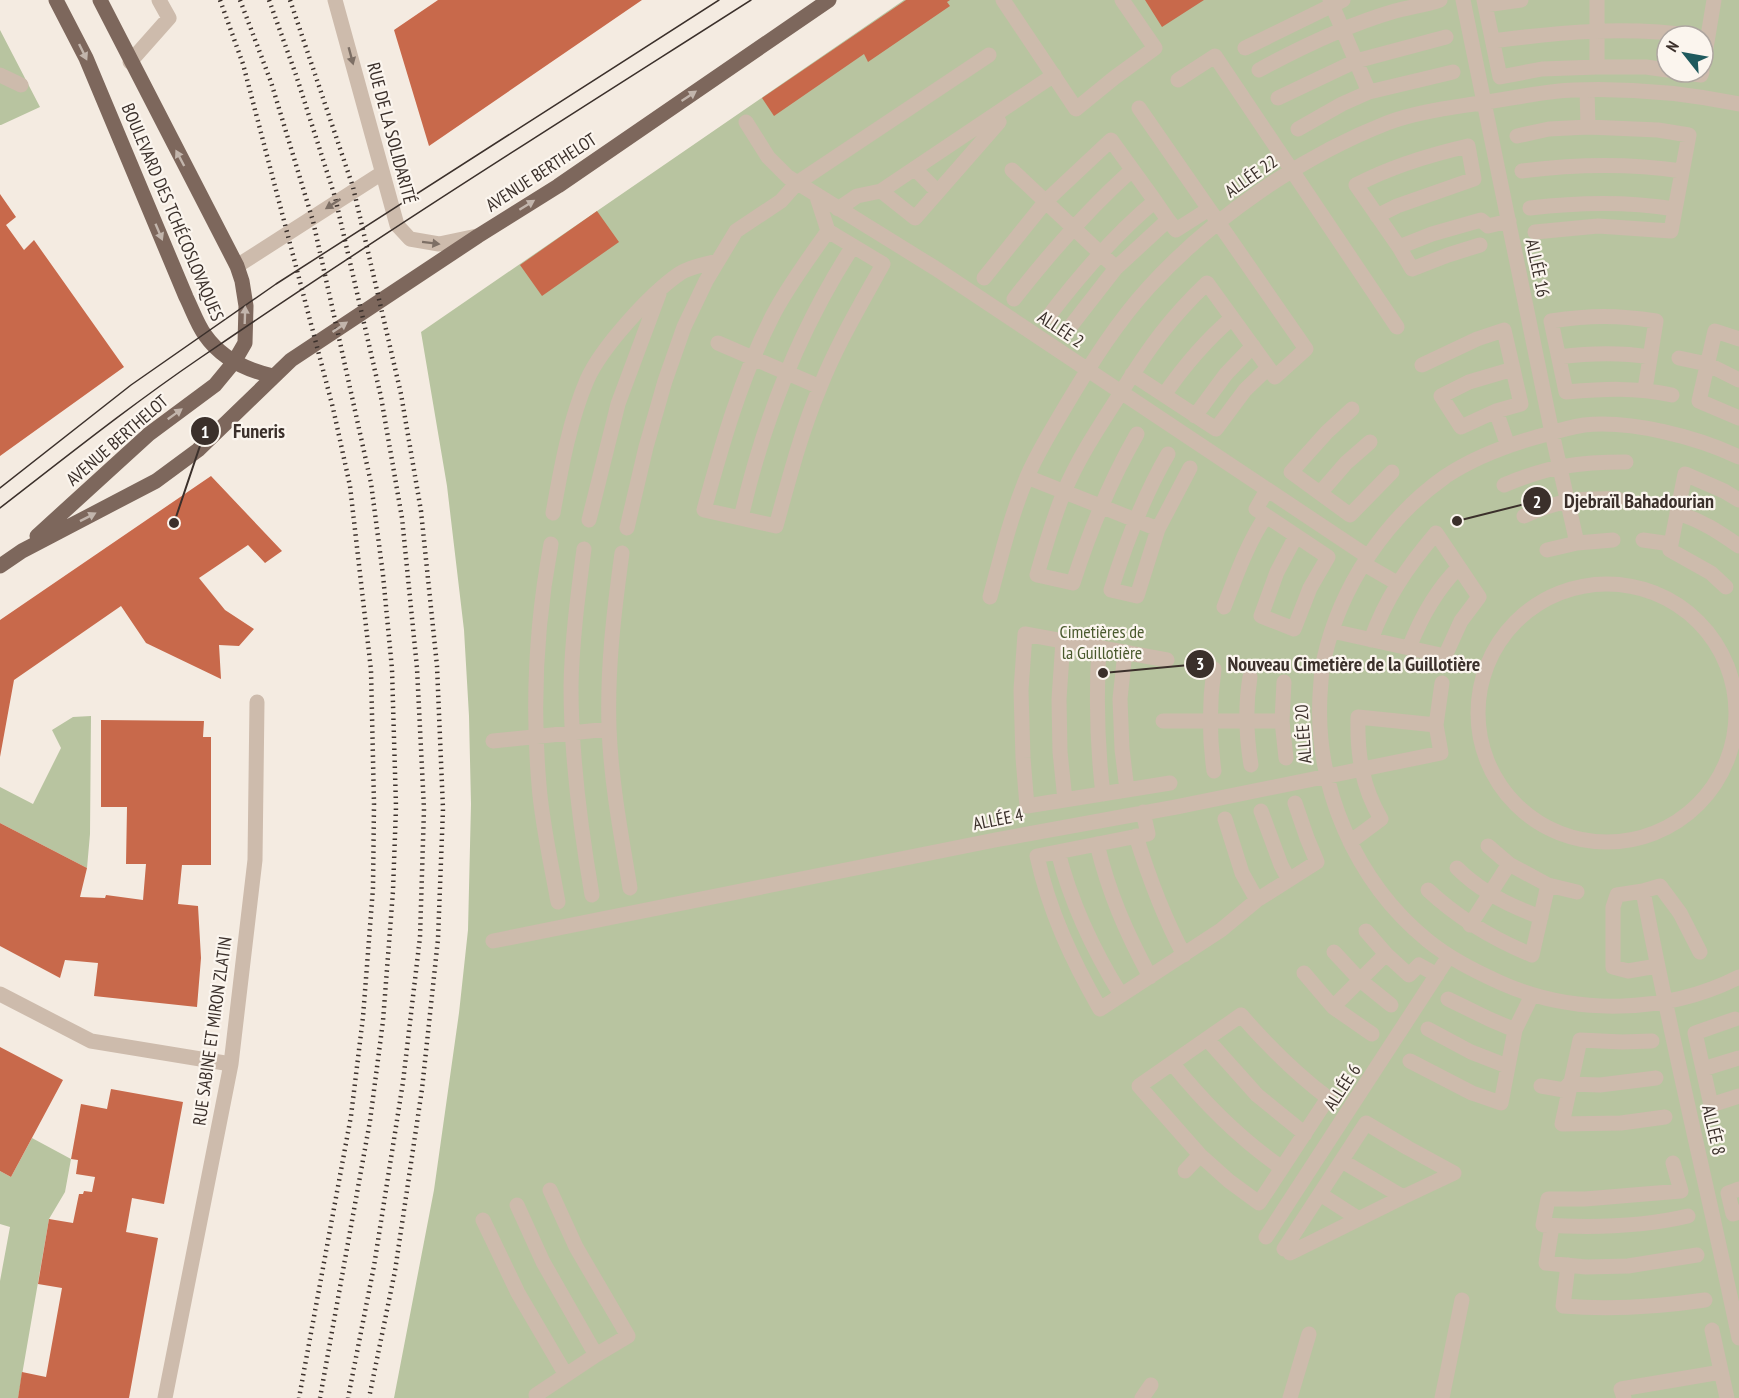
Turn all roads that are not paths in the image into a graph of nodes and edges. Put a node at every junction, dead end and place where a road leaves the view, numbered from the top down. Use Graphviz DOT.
graph roads {
  1 [pos="56,0"];
  2 [pos="100,0"];
  3 [pos="159,0"];
  4 [pos="335,0"];
  5 [pos="829,0"];
  6 [pos="1004,0"];
  7 [pos="1122,0"];
  8 [pos="1440,0"];
  9 [pos="1463,0"];
  10 [pos="1521,0"];
  11 [pos="1597,0"];
  12 [pos="1335,1"];
  13 [pos="1709,1"];
  14 [pos="1485,2"];
  15 [pos="1705,24"];
  16 [pos="1342,29"];
  17 [pos="1597,31"];
  18 [pos="1655,31"];
  19 [pos="1446,37"];
  20 [pos="1492,41"];
  21 [pos="1245,48"];
  22 [pos="989,55"];
  23 [pos="1356,61"];
  24 [pos="130,62"];
  25 [pos="1597,66"];
  26 [pos="1655,68"];
  27 [pos="1259,70"];
  28 [pos="1453,72"];
  29 [pos="0,75"];
  30 [pos="1054,75"];
  31 [pos="1178,80"];
  32 [pos="21,85"];
  33 [pos="1587,90"];
  34 [pos="1369,92"];
  35 [pos="1278,98"];
  36 [pos="1483,103"];
  37 [pos="1739,104"];
  38 [pos="1139,108"];
  39 [pos="995,116"];
  40 [pos="746,122"];
  41 [pos="1588,127"];
  42 [pos="1298,129"];
  43 [pos="1517,136"];
  44 [pos="937,155"];
  45 [pos="915,169"];
  46 [pos="1012,170"];
  47 [pos="1132,170"];
  48 [pos="1293,171"];
  49 [pos="1522,171"];
  50 [pos="1682,171"];
  51 [pos="956,172"];
  52 [pos="382,173"];
  53 [pos="798,183"];
  54 [pos="881,191"];
  55 [pos="938,192"];
  56 [pos="817,197"];
  57 [pos="1046,201"];
  58 [pos="1155,201"];
  59 [pos="1209,208"];
  60 [pos="1530,208"];
  61 [pos="838,209"];
  62 [pos="1675,209"];
  63 [pos="1377,216"];
  64 [pos="1168,220"];
  65 [pos="1509,221"];
  66 [pos="1219,223"];
  67 [pos="1074,228"];
  68 [pos="828,231"];
  69 [pos="1535,232"];
  70 [pos="478,236"];
  71 [pos="1480,245"];
  72 [pos="853,246"];
  73 [pos="1399,248"];
  74 [pos="1101,253"];
  75 [pos="718,261"];
  76 [pos="237,266"];
  77 [pos="1116,268"];
  78 [pos="984,278"];
  79 [pos="660,291"];
  80 [pos="1014,299"];
  81 [pos="1048,317"];
  82 [pos="1232,318"];
  83 [pos="1070,327"];
  84 [pos="1397,327"];
  85 [pos="1739,339"];
  86 [pos="718,343"];
  87 [pos="1252,346"];
  88 [pos="752,357"];
  89 [pos="1559,357"];
  90 [pos="1650,357"];
  91 [pos="1679,358"];
  92 [pos="234,362"];
  93 [pos="1707,364"];
  94 [pos="1422,365"];
  95 [pos="1268,368"];
  96 [pos="1513,369"];
  97 [pos="1087,370"];
  98 [pos="786,372"];
  99 [pos="1132,374"];
  100 [pos="273,376"];
  101 [pos="1739,380"];
  102 [pos="820,387"];
  103 [pos="1645,389"];
  104 [pos="1121,393"];
  105 [pos="1164,395"];
  106 [pos="1671,395"];
  107 [pos="1352,409"];
  108 [pos="1496,411"];
  109 [pos="1195,416"];
  110 [pos="1739,418"];
  111 [pos="1552,433"];
  112 [pos="1137,434"];
  113 [pos="1370,442"];
  114 [pos="1508,446"];
  115 [pos="1168,454"];
  116 [pos="1739,457"];
  117 [pos="1626,462"];
  118 [pos="1560,466"];
  119 [pos="1190,468"];
  120 [pos="1392,472"];
  121 [pos="1027,477"];
  122 [pos="1304,482"];
  123 [pos="1504,485"];
  124 [pos="1268,490"];
  125 [pos="1065,491"];
  126 [pos="1320,493"];
  127 [pos="1618,499"];
  128 [pos="1568,500"];
  129 [pos="1739,500"];
  130 [pos="1288,504"];
  131 [pos="1100,506"];
  132 [pos="553,513"];
  133 [pos="1677,513"];
  134 [pos="1266,516"];
  135 [pos="1524,516"];
  136 [pos="741,518"];
  137 [pos="590,520"];
  138 [pos="1135,520"];
  139 [pos="627,528"];
  140 [pos="1158,529"];
  141 [pos="1296,536"];
  142 [pos="1613,540"];
  143 [pos="1643,540"];
  144 [pos="1577,543"];
  145 [pos="551,544"];
  146 [pos="1671,544"];
  147 [pos="1739,546"];
  148 [pos="584,549"];
  149 [pos="1547,550"];
  150 [pos="22,551"];
  151 [pos="622,553"];
  152 [pos="1365,560"];
  153 [pos="0,566"];
  154 [pos="1459,567"];
  155 [pos="1397,583"];
  156 [pos="1726,587"];
  157 [pos="990,597"];
  158 [pos="1224,607"];
  159 [pos="1332,631"];
  160 [pos="1371,640"];
  161 [pos="1063,641"];
  162 [pos="1100,647"];
  163 [pos="1409,648"];
  164 [pos="1125,652"];
  165 [pos="1167,660"];
  166 [pos="1214,669"];
  167 [pos="1250,677"];
  168 [pos="1284,682"];
  169 [pos="1442,683"];
  170 [pos="257,702"];
  171 [pos="1282,721"];
  172 [pos="1163,722"];
  173 [pos="1209,722"];
  174 [pos="1246,722"];
  175 [pos="1436,725"];
  176 [pos="609,729"];
  177 [pos="573,732"];
  178 [pos="536,736"];
  179 [pos="1734,738"];
  180 [pos="493,741"];
  181 [pos="1286,758"];
  182 [pos="1251,765"];
  183 [pos="1361,769"];
  184 [pos="1214,771"];
  185 [pos="1326,776"];
  186 [pos="1170,783"];
  187 [pos="1127,790"];
  188 [pos="1103,794"];
  189 [pos="1065,800"];
  190 [pos="1295,804"];
  191 [pos="1261,811"];
  192 [pos="1143,812"];
  193 [pos="1225,819"];
  194 [pos="1136,836"];
  195 [pos="1350,842"];
  196 [pos="1097,844"];
  197 [pos="1488,846"];
  198 [pos="1058,852"];
  199 [pos="1509,864"];
  200 [pos="1457,868"];
  201 [pos="1289,880"];
  202 [pos="1548,885"];
  203 [pos="630,888"];
  204 [pos="1428,890"];
  205 [pos="1643,891"];
  206 [pos="1577,892"];
  207 [pos="1489,894"];
  208 [pos="592,895"];
  209 [pos="1257,900"];
  210 [pos="558,902"];
  211 [pos="1541,917"];
  212 [pos="1470,924"];
  213 [pos="1366,931"];
  214 [pos="493,941"];
  215 [pos="1334,952"];
  216 [pos="1700,952"];
  217 [pos="1386,954"];
  218 [pos="1184,955"];
  219 [pos="1449,956"];
  220 [pos="1657,966"];
  221 [pos="1304,973"];
  222 [pos="1437,975"];
  223 [pos="1150,976"];
  224 [pos="1738,979"];
  225 [pos="1360,980"];
  226 [pos="0,994"];
  227 [pos="1532,994"];
  228 [pos="1120,995"];
  229 [pos="1448,999"];
  230 [pos="1664,1003"];
  231 [pos="1391,1005"];
  232 [pos="1333,1007"];
  233 [pos="1736,1019"];
  234 [pos="1428,1029"];
  235 [pos="1515,1030"];
  236 [pos="1372,1034"];
  237 [pos="1207,1039"];
  238 [pos="1652,1041"];
  239 [pos="1739,1058"];
  240 [pos="1410,1061"];
  241 [pos="231,1064"];
  242 [pos="1172,1064"];
  243 [pos="1508,1066"];
  244 [pos="1703,1069"];
  245 [pos="1656,1078"];
  246 [pos="1569,1084"];
  247 [pos="1540,1086"];
  248 [pos="1739,1096"];
  249 [pos="1665,1117"];
  250 [pos="1305,1134"];
  251 [pos="1200,1155"];
  252 [pos="1342,1161"];
  253 [pos="1673,1163"];
  254 [pos="1282,1168"];
  255 [pos="1185,1171"];
  256 [pos="1739,1189"];
  257 [pos="550,1190"];
  258 [pos="1320,1194"];
  259 [pos="1403,1197"];
  260 [pos="517,1205"];
  261 [pos="1739,1212"];
  262 [pos="1688,1216"];
  263 [pos="1359,1219"];
  264 [pos="483,1220"];
  265 [pos="1552,1226"];
  266 [pos="1266,1237"];
  267 [pos="1697,1256"];
  268 [pos="1568,1265"];
  269 [pos="1462,1300"];
  270 [pos="1705,1300"];
  271 [pos="1712,1330"];
  272 [pos="1309,1334"];
  273 [pos="1739,1338"];
  274 [pos="596,1355"];
  275 [pos="1721,1372"];
  276 [pos="566,1376"];
  277 [pos="1151,1385"];
  278 [pos="536,1395"];
  279 [pos="1724,1397"];
  280 [pos="165,1398"];
  281 [pos="1142,1398"];
  282 [pos="1290,1398"];
  283 [pos="1442,1398"];
  284 [pos="1624,1398"];
  1 -- 92 [label="main road, BOULEVARD DES TCHÉCOSLOVAQUES, one-way"];
  2 -- 24 [label="main road, BOULEVARD DES TCHÉCOSLOVAQUES"];
  3 -- 24 [label="street"];
  4 -- 52 [label="street, RUE DE LA SOLIDARITÉ, one-way"];
  70 -- 5 [label="main road, AVENUE BERTHELOT, one-way"];
  6 -- 30 [label="street"];
  7 -- 30 [label="street"];
  8 -- 16 [label="street"];
  9 -- 36 [label="street, ALLÉE 16"];
  10 -- 14 [label="street"];
  11 -- 17 [label="street"];
  12 -- 16 [label="street"];
  12 -- 21 [label="street"];
  13 -- 15 [label="street"];
  14 -- 20 [label="street"];
  16 -- 23 [label="street"];
  16 -- 27 [label="street"];
  17 -- 18 [label="street"];
  17 -- 20 [label="street"];
  17 -- 25 [label="street"];
  19 -- 23 [label="street"];
  20 -- 25 [label="street"];
  22 -- 53 [label="street"];
  23 -- 34 [label="street"];
  23 -- 35 [label="street"];
  76 -- 24 [label="main road, BOULEVARD DES TCHÉCOSLOVAQUES, one-way"];
  25 -- 26 [label="street"];
  28 -- 34 [label="street"];
  29 -- 32 [label="street"];
  30 -- 39 [label="street"];
  31 -- 48 [label="street"];
  33 -- 36 [label="street, ALLÉE 22"];
  33 -- 37 [label="street, ALLÉE 22"];
  33 -- 41 [label="street"];
  34 -- 42 [label="street"];
  36 -- 48 [label="street, ALLÉE 22"];
  36 -- 65 [label="street, ALLÉE 16"];
  38 -- 59 [label="street"];
  39 -- 44 [label="street"];
  39 -- 51 [label="street"];
  40 -- 53 [label="street, ALLÉE 2"];
  41 -- 43 [label="street"];
  41 -- 50 [label="street"];
  44 -- 45 [label="street"];
  44 -- 51 [label="street"];
  45 -- 54 [label="street"];
  45 -- 55 [label="street"];
  46 -- 57 [label="street"];
  47 -- 57 [label="street"];
  47 -- 58 [label="street"];
  47 -- 67 [label="street"];
  48 -- 66 [label="street, ALLÉE 22"];
  48 -- 84 [label="street"];
  49 -- 50 [label="street"];
  50 -- 62 [label="street"];
  51 -- 55 [label="street"];
  52 -- 70 [label="street, RUE DE LA SOLIDARITÉ, one-way"];
  52 -- 76 [label="street, one-way"];
  53 -- 56 [label="street, ALLÉE 2"];
  53 -- 75 [label="street"];
  54 -- 55 [label="street"];
  54 -- 61 [label="street"];
  56 -- 61 [label="street, ALLÉE 2"];
  56 -- 68 [label="street"];
  57 -- 67 [label="street"];
  57 -- 78 [label="street"];
  58 -- 64 [label="street"];
  58 -- 74 [label="street"];
  59 -- 64 [label="street"];
  59 -- 66 [label="street"];
  60 -- 62 [label="street"];
  61 -- 97 [label="street, ALLÉE 2"];
  62 -- 69 [label="street"];
  63 -- 63 [label="street"];
  63 -- 73 [label="street"];
  64 -- 77 [label="street"];
  65 -- 73 [label="street"];
  65 -- 111 [label="street, ALLÉE 16"];
  66 -- 95 [label="street"];
  66 -- 97 [label="street, ALLÉE 22"];
  67 -- 74 [label="street"];
  67 -- 80 [label="street"];
  68 -- 72 [label="street"];
  68 -- 88 [label="street"];
  100 -- 70 [label="main road, AVENUE BERTHELOT, one-way"];
  71 -- 73 [label="street"];
  72 -- 98 [label="street"];
  72 -- 102 [label="street"];
  74 -- 77 [label="street"];
  74 -- 81 [label="street"];
  75 -- 79 [label="street"];
  75 -- 139 [label="street"];
  92 -- 76 [label="main road, BOULEVARD DES TCHÉCOSLOVAQUES, one-way"];
  77 -- 83 [label="street"];
  79 -- 132 [label="street"];
  79 -- 137 [label="street"];
  82 -- 87 [label="street"];
  82 -- 99 [label="street"];
  82 -- 105 [label="street"];
  85 -- 93 [label="street"];
  86 -- 88 [label="street"];
  87 -- 95 [label="street"];
  87 -- 109 [label="street"];
  88 -- 98 [label="street"];
  88 -- 136 [label="street"];
  89 -- 90 [label="street"];
  89 -- 90 [label="street"];
  89 -- 103 [label="street"];
  90 -- 103 [label="street"];
  91 -- 93 [label="street"];
  92 -- 100 [label="main road"];
  150 -- 92 [label="main road, AVENUE BERTHELOT, one-way"];
  93 -- 101 [label="street"];
  93 -- 110 [label="street"];
  94 -- 96 [label="street"];
  95 -- 109 [label="street"];
  96 -- 108 [label="street"];
  96 -- 108 [label="street"];
  97 -- 104 [label="street, ALLÉE 2"];
  97 -- 121 [label="street, ALLÉE 22"];
  98 -- 102 [label="street"];
  98 -- 136 [label="street"];
  99 -- 104 [label="street"];
  99 -- 105 [label="street"];
  150 -- 100 [label="main road, AVENUE BERTHELOT, one-way"];
  102 -- 136 [label="street"];
  103 -- 106 [label="street"];
  104 -- 124 [label="street, ALLÉE 2"];
  104 -- 125 [label="street"];
  105 -- 109 [label="street"];
  107 -- 122 [label="street"];
  108 -- 114 [label="street"];
  111 -- 114 [label="street, ALLÉE 20"];
  111 -- 116 [label="street, ALLÉE 20"];
  111 -- 118 [label="street, ALLÉE 16"];
  112 -- 131 [label="street"];
  113 -- 126 [label="street"];
  114 -- 152 [label="street, ALLÉE 20"];
  115 -- 138 [label="street"];
  117 -- 118 [label="street"];
  118 -- 123 [label="street"];
  118 -- 128 [label="street, ALLÉE 16"];
  119 -- 140 [label="street"];
  120 -- 126 [label="street"];
  121 -- 125 [label="street"];
  121 -- 157 [label="street, ALLÉE 22"];
  122 -- 126 [label="street"];
  122 -- 130 [label="street"];
  124 -- 130 [label="street, ALLÉE 2"];
  124 -- 134 [label="street"];
  125 -- 131 [label="street"];
  125 -- 131 [label="street"];
  127 -- 128 [label="street"];
  128 -- 135 [label="street"];
  128 -- 144 [label="street, ALLÉE 16"];
  129 -- 133 [label="street"];
  130 -- 152 [label="street, ALLÉE 2"];
  131 -- 138 [label="street"];
  133 -- 146 [label="street"];
  133 -- 147 [label="street"];
  134 -- 141 [label="street"];
  134 -- 158 [label="street"];
  138 -- 140 [label="street"];
  138 -- 140 [label="street"];
  141 -- 141 [label="street"];
  142 -- 144 [label="street"];
  143 -- 146 [label="street"];
  144 -- 149 [label="street"];
  145 -- 178 [label="street"];
  146 -- 156 [label="street"];
  148 -- 177 [label="street"];
  150 -- 153 [label="main road, AVENUE BERTHELOT"];
  151 -- 176 [label="street"];
  152 -- 155 [label="street, ALLÉE 2"];
  152 -- 159 [label="street, ALLÉE 20"];
  154 -- 155 [label="street"];
  154 -- 163 [label="street"];
  154 -- 163 [label="street"];
  155 -- 160 [label="street"];
  159 -- 160 [label="street"];
  159 -- 185 [label="street, ALLÉE 20"];
  160 -- 163 [label="street"];
  161 -- 162 [label="street"];
  161 -- 189 [label="street"];
  161 -- 189 [label="street"];
  162 -- 164 [label="street"];
  162 -- 188 [label="street"];
  164 -- 165 [label="street"];
  164 -- 187 [label="street"];
  166 -- 173 [label="street"];
  167 -- 174 [label="street"];
  168 -- 171 [label="street"];
  169 -- 175 [label="street, ALLÉE 4"];
  170 -- 241 [label="street, RUE SABINE ET MIRON ZLATIN"];
  171 -- 174 [label="street"];
  171 -- 181 [label="street"];
  172 -- 173 [label="street"];
  173 -- 174 [label="street"];
  173 -- 184 [label="street"];
  174 -- 182 [label="street"];
  175 -- 183 [label="street, ALLÉE 4"];
  175 -- 183 [label="street"];
  176 -- 177 [label="street"];
  176 -- 203 [label="street"];
  177 -- 178 [label="street"];
  177 -- 208 [label="street"];
  178 -- 180 [label="street"];
  178 -- 210 [label="street"];
  179 -- 179 [label="street"];
  183 -- 185 [label="street, ALLÉE 4"];
  183 -- 195 [label="street"];
  185 -- 192 [label="street, ALLÉE 4"];
  185 -- 195 [label="street, ALLÉE 20"];
  186 -- 187 [label="street"];
  187 -- 188 [label="street"];
  188 -- 189 [label="street"];
  190 -- 201 [label="street"];
  191 -- 201 [label="street"];
  192 -- 194 [label="street"];
  192 -- 214 [label="street, ALLÉE 4"];
  193 -- 209 [label="street"];
  194 -- 196 [label="street"];
  194 -- 218 [label="street"];
  195 -- 219 [label="street, ALLÉE 20"];
  196 -- 198 [label="street"];
  196 -- 223 [label="street"];
  197 -- 199 [label="street"];
  198 -- 228 [label="street"];
  198 -- 228 [label="street"];
  199 -- 202 [label="street"];
  199 -- 207 [label="street"];
  200 -- 207 [label="street"];
  201 -- 209 [label="street"];
  202 -- 206 [label="street"];
  202 -- 211 [label="street"];
  204 -- 212 [label="street"];
  205 -- 216 [label="street"];
  205 -- 220 [label="street, ALLÉE 8"];
  205 -- 220 [label="street"];
  207 -- 211 [label="street"];
  207 -- 212 [label="street"];
  209 -- 218 [label="street"];
  211 -- 212 [label="street"];
  213 -- 217 [label="street"];
  215 -- 225 [label="street"];
  217 -- 222 [label="street"];
  217 -- 225 [label="street"];
  218 -- 223 [label="street"];
  219 -- 222 [label="street, ALLÉE 6"];
  219 -- 227 [label="street, ALLÉE 20"];
  220 -- 230 [label="street, ALLÉE 8"];
  221 -- 232 [label="street"];
  222 -- 266 [label="street, ALLÉE 6"];
  223 -- 228 [label="street"];
  224 -- 230 [label="street, ALLÉE 20"];
  225 -- 231 [label="street"];
  225 -- 232 [label="street"];
  226 -- 241 [label="street"];
  227 -- 230 [label="street, ALLÉE 20"];
  227 -- 235 [label="street"];
  229 -- 235 [label="street"];
  230 -- 273 [label="street, ALLÉE 8"];
  232 -- 236 [label="street"];
  233 -- 244 [label="street"];
  234 -- 243 [label="street"];
  235 -- 243 [label="street"];
  237 -- 242 [label="street"];
  237 -- 250 [label="street"];
  237 -- 250 [label="street"];
  238 -- 246 [label="street"];
  239 -- 244 [label="street"];
  240 -- 243 [label="street"];
  241 -- 280 [label="street, RUE SABINE ET MIRON ZLATIN"];
  242 -- 251 [label="street"];
  242 -- 254 [label="street"];
  244 -- 248 [label="street"];
  245 -- 246 [label="street"];
  246 -- 247 [label="street"];
  246 -- 249 [label="street"];
  250 -- 254 [label="street"];
  251 -- 254 [label="street"];
  251 -- 255 [label="street"];
  252 -- 258 [label="street"];
  252 -- 259 [label="street"];
  252 -- 259 [label="street"];
  253 -- 265 [label="street"];
  256 -- 261 [label="street"];
  257 -- 274 [label="street"];
  258 -- 263 [label="street"];
  258 -- 263 [label="street"];
  259 -- 263 [label="street"];
  260 -- 274 [label="street"];
  262 -- 265 [label="street"];
  264 -- 276 [label="street"];
  265 -- 268 [label="street"];
  267 -- 268 [label="street"];
  268 -- 270 [label="street"];
  269 -- 283 [label="street"];
  271 -- 275 [label="street"];
  272 -- 282 [label="street"];
  274 -- 276 [label="street"];
  275 -- 279 [label="street"];
  275 -- 284 [label="street"];
  276 -- 278 [label="street"];
  277 -- 281 [label="street"];
}
